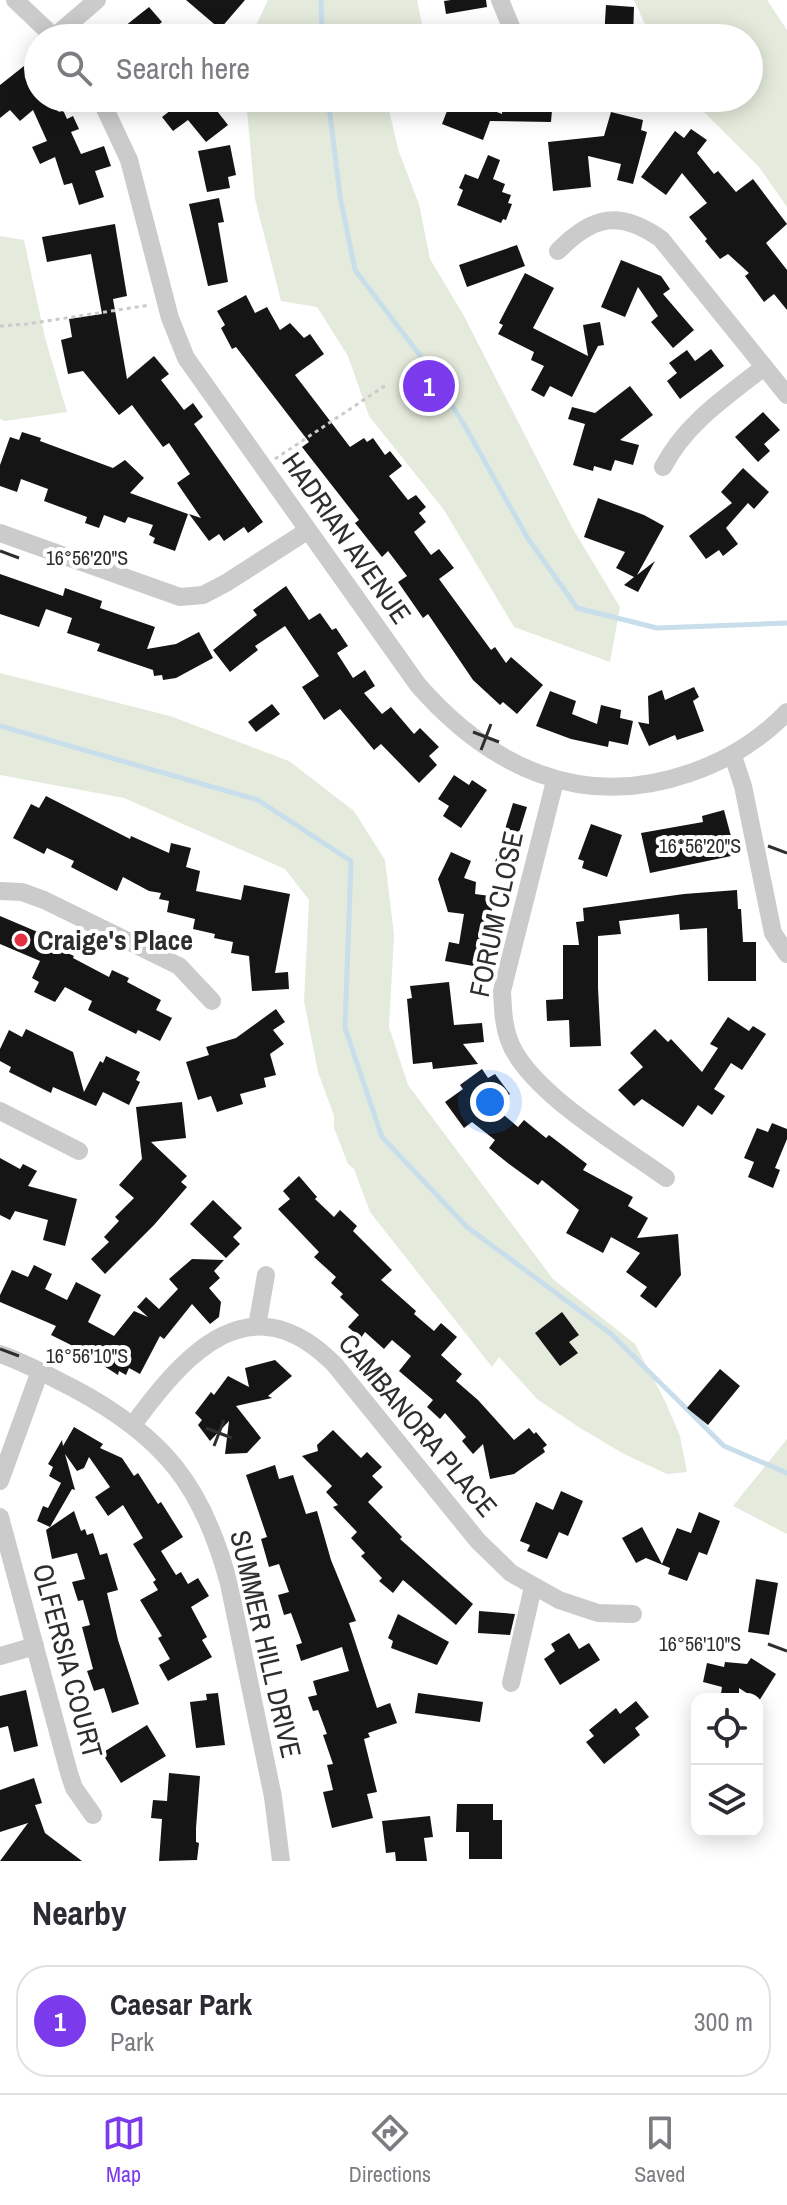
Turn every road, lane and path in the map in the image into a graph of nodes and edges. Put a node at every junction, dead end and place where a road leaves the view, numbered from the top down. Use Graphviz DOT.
graph roads {
  1 [pos="15,0"];
  2 [pos="97,0"];
  3 [pos="500,0"];
  4 [pos="41,24"];
  5 [pos="70,24"];
  6 [pos="510,24"];
  7 [pos="107,112"];
  8 [pos="558,251"];
  9 [pos="166,302"];
  10 [pos="0,326"];
  11 [pos="764,367"];
  12 [pos="386,385"];
  13 [pos="787,395"];
  14 [pos="663,467"];
  15 [pos="262,468"];
  16 [pos="307,531"];
  17 [pos="0,533"];
  18 [pos="787,712"];
  19 [pos="733,756"];
  20 [pos="555,781"];
  21 [pos="0,891"];
  22 [pos="787,954"];
  23 [pos="212,1001"];
  24 [pos="0,1111"];
  25 [pos="79,1151"];
  26 [pos="666,1178"];
  27 [pos="266,1275"];
  28 [pos="257,1326"];
  29 [pos="0,1354"];
  30 [pos="40,1371"];
  31 [pos="133,1425"];
  32 [pos="0,1481"];
  33 [pos="0,1517"];
  34 [pos="533,1587"];
  35 [pos="633,1614"];
  36 [pos="35,1646"];
  37 [pos="0,1656"];
  38 [pos="511,1683"];
  39 [pos="93,1815"];
  40 [pos="281,1861"];
  1 -- 4 [label="street"];
  2 -- 5 [label="street"];
  3 -- 6 [label="street"];
  7 -- 9 [label="street, HADRIAN AVENUE"];
  8 -- 11 [label="street"];
  9 -- 10 [label="path"];
  9 -- 15 [label="street, HADRIAN AVENUE"];
  11 -- 13 [label="street"];
  11 -- 14 [label="street"];
  12 -- 15 [label="path"];
  15 -- 16 [label="street, HADRIAN AVENUE"];
  16 -- 17 [label="street"];
  16 -- 20 [label="street, HADRIAN AVENUE"];
  18 -- 19 [label="street, HADRIAN AVENUE"];
  19 -- 20 [label="street, HADRIAN AVENUE"];
  19 -- 22 [label="street"];
  20 -- 26 [label="street, FORUM CLOSE"];
  21 -- 23 [label="street"];
  24 -- 25 [label="street"];
  27 -- 28 [label="street"];
  28 -- 31 [label="street, CAMBANORA PLACE"];
  28 -- 34 [label="street, CAMBANORA PLACE"];
  29 -- 30 [label="street, SUMMER HILL DRIVE"];
  30 -- 31 [label="street, SUMMER HILL DRIVE"];
  30 -- 32 [label="street"];
  31 -- 40 [label="street, SUMMER HILL DRIVE"];
  33 -- 36 [label="street, OLFERSIA COURT"];
  34 -- 35 [label="street, CAMBANORA PLACE"];
  34 -- 38 [label="street"];
  36 -- 37 [label="street"];
  36 -- 39 [label="street, OLFERSIA COURT"];
}
